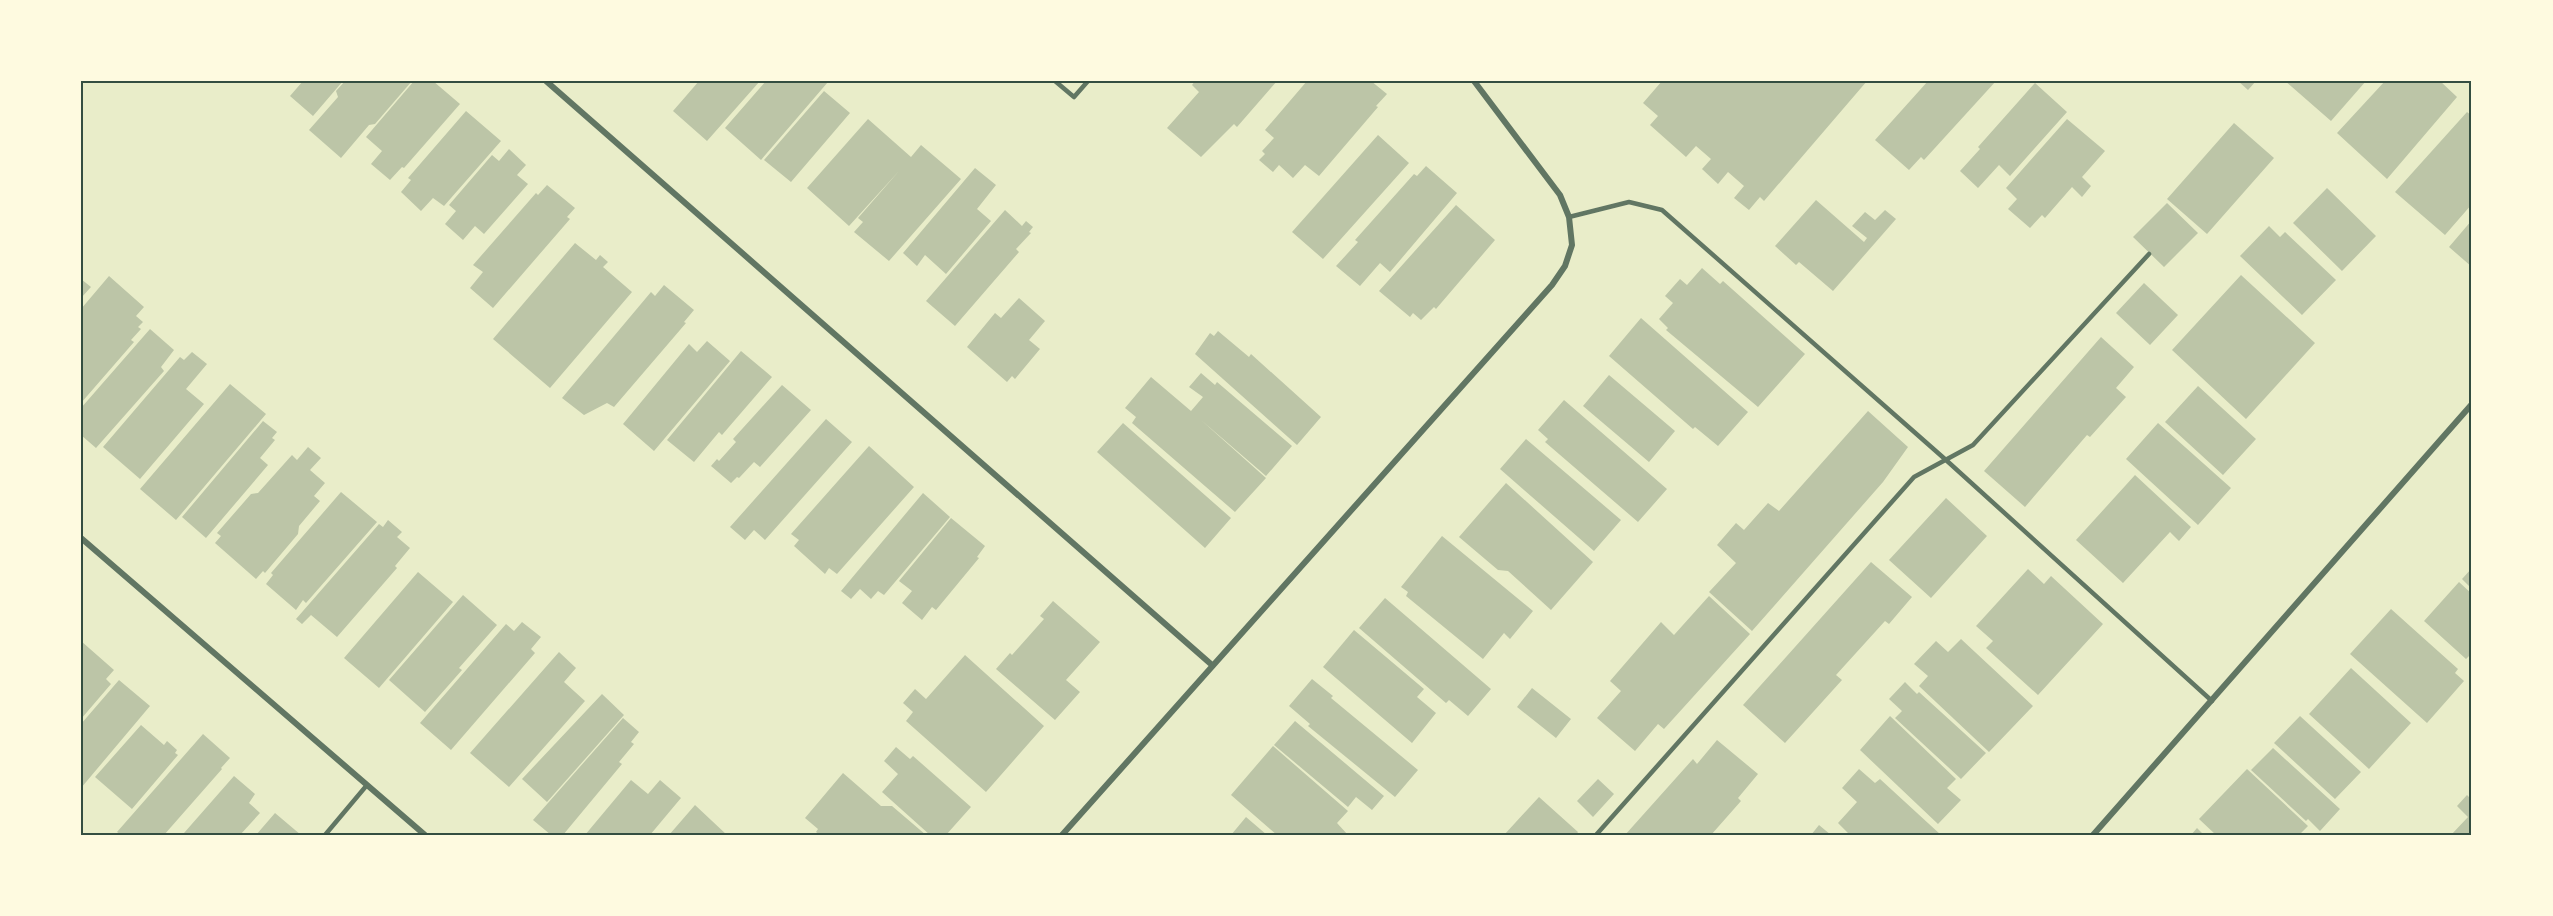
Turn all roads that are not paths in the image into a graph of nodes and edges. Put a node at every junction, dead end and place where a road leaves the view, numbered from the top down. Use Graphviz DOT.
graph roads {
  1 [pos="546,81"];
  2 [pos="1055,81"];
  3 [pos="1088,81"];
  4 [pos="1474,81"];
  5 [pos="1569,217"];
  6 [pos="2149,254"];
  7 [pos="2472,404"];
  8 [pos="1946,460"];
  9 [pos="81,538"];
  10 [pos="1212,664"];
  11 [pos="2212,701"];
  12 [pos="367,785"];
  13 [pos="325,835"];
  14 [pos="425,835"];
  15 [pos="1062,835"];
  16 [pos="1596,835"];
  17 [pos="2093,835"];
  1 -- 10 [label="street"];
  2 -- 3 [label="lane"];
  4 -- 5 [label="street"];
  5 -- 8 [label="lane"];
  5 -- 10 [label="street"];
  6 -- 8 [label="lane"];
  7 -- 11 [label="street"];
  8 -- 11 [label="lane"];
  8 -- 16 [label="lane"];
  9 -- 12 [label="street"];
  10 -- 15 [label="street"];
  11 -- 17 [label="street"];
  12 -- 13 [label="lane"];
  12 -- 14 [label="street"];
}
